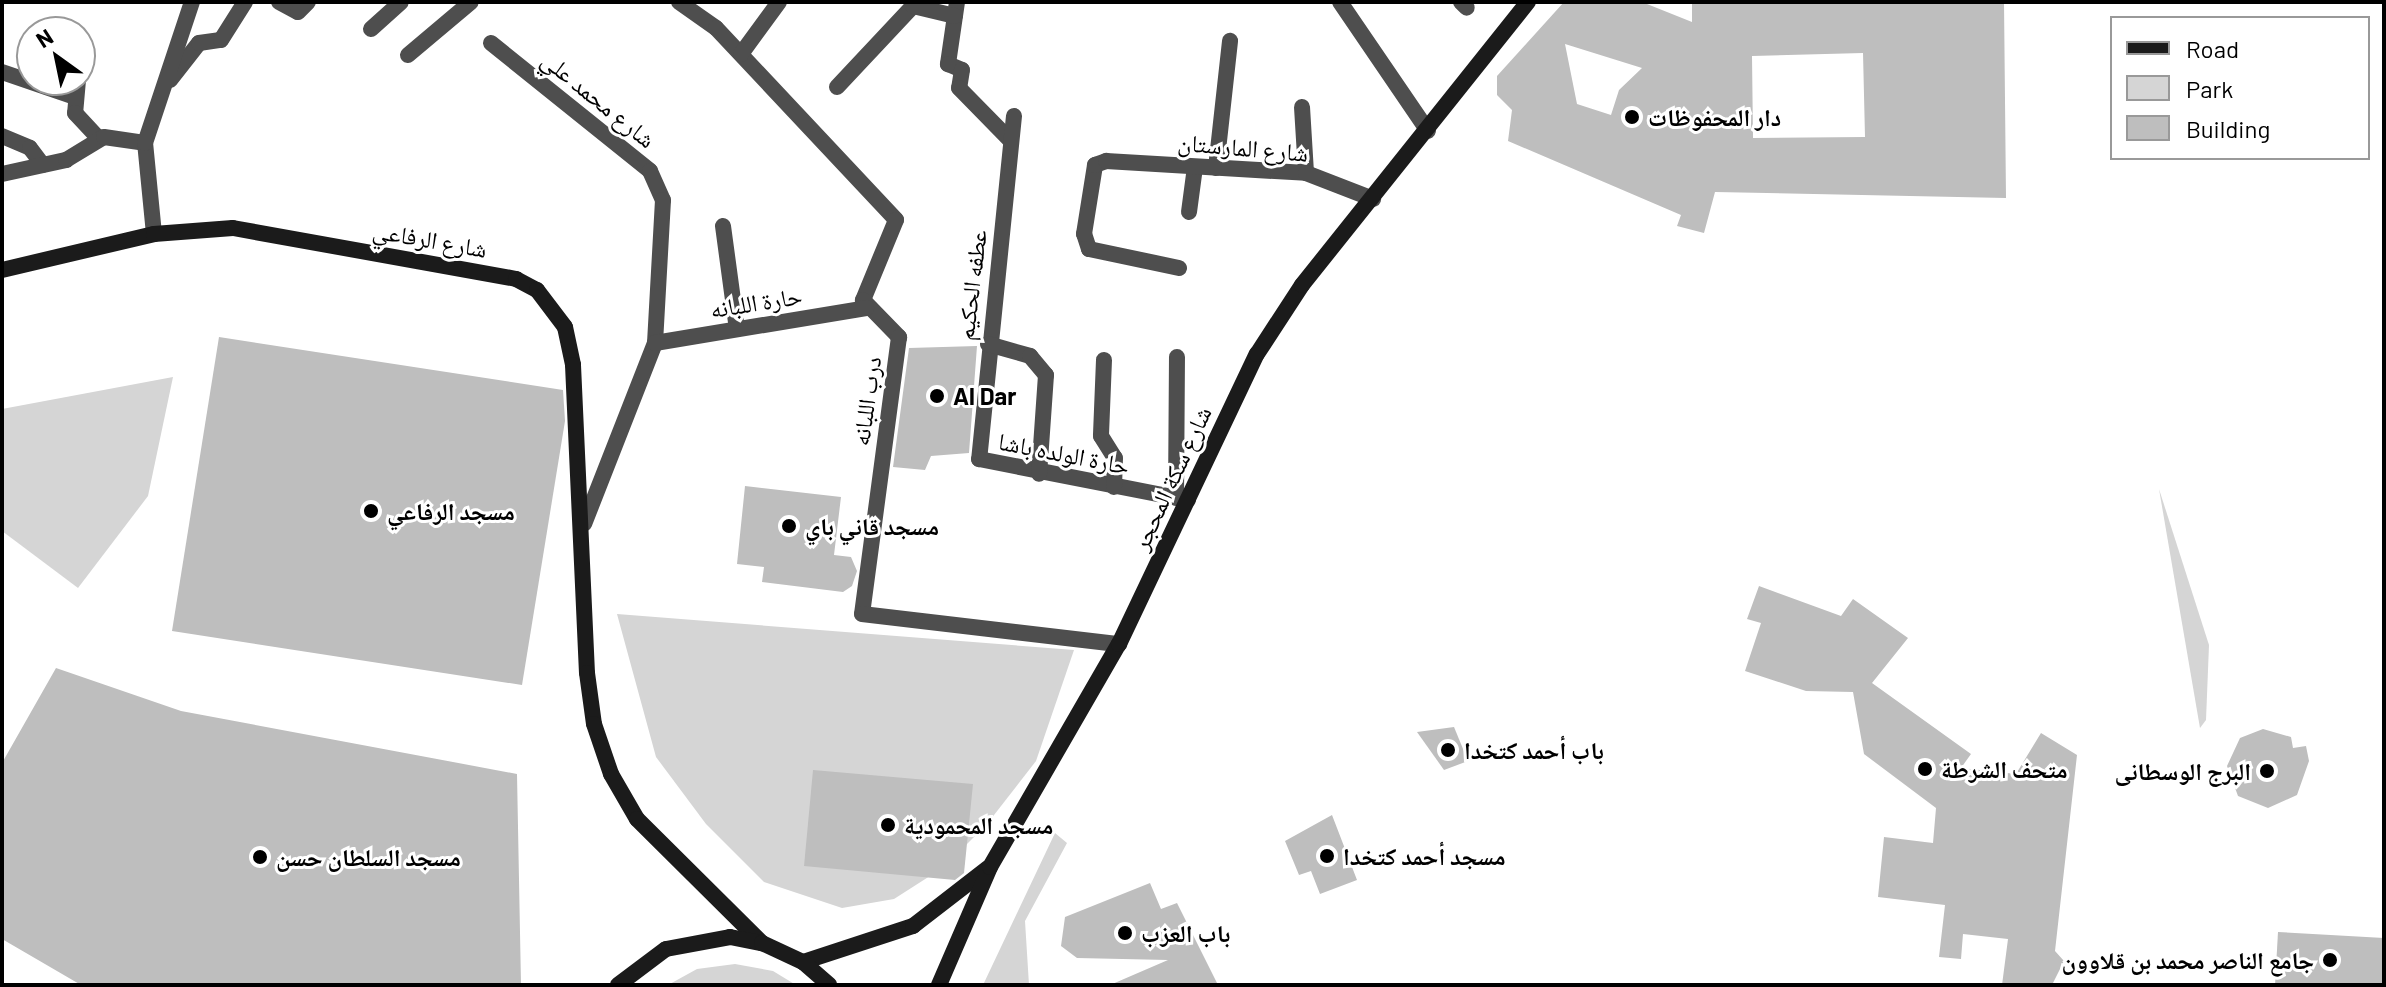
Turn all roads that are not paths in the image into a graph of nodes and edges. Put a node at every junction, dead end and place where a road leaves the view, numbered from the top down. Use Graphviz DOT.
graph roads {
  1 [pos="192,2"];
  2 [pos="245,2"];
  3 [pos="279,2"];
  4 [pos="308,2"];
  5 [pos="401,2"];
  6 [pos="471,2"];
  7 [pos="679,2"];
  8 [pos="779,2"];
  9 [pos="1528,2"];
  10 [pos="1345,4"];
  11 [pos="956,9"];
  12 [pos="371,29"];
  13 [pos="1230,41"];
  14 [pos="491,43"];
  15 [pos="741,54"];
  16 [pos="408,55"];
  17 [pos="837,87"];
  18 [pos="162,90"];
  19 [pos="76,96"];
  20 [pos="1302,107"];
  21 [pos="1014,116"];
  22 [pos="1428,131"];
  23 [pos="2,136"];
  24 [pos="99,139"];
  25 [pos="1011,141"];
  26 [pos="145,143"];
  27 [pos="43,165"];
  28 [pos="1195,167"];
  29 [pos="1216,168"];
  30 [pos="1306,173"];
  31 [pos="2,174"];
  32 [pos="1373,199"];
  33 [pos="1189,212"];
  34 [pos="723,226"];
  35 [pos="154,234"];
  36 [pos="1179,268"];
  37 [pos="2,270"];
  38 [pos="866,308"];
  39 [pos="737,329"];
  40 [pos="655,343"];
  41 [pos="988,344"];
  42 [pos="1177,357"];
  43 [pos="1104,360"];
  44 [pos="979,459"];
  45 [pos="1039,474"];
  46 [pos="1114,487"];
  47 [pos="1182,499"];
  48 [pos="584,524"];
  49 [pos="1119,644"];
  50 [pos="990,867"];
  51 [pos="762,943"];
  52 [pos="803,962"];
  53 [pos="618,985"];
  54 [pos="829,985"];
  55 [pos="939,985"];
  1 -- 18 [label="street"];
  2 -- 18 [label="street"];
  3 -- 4 [label="street"];
  5 -- 12 [label="street"];
  6 -- 16 [label="street"];
  7 -- 15 [label="street"];
  8 -- 15 [label="street"];
  9 -- 22 [label="main road, شارع سكة المحجر"];
  10 -- 22 [label="street"];
  11 -- 17 [label="street"];
  11 -- 25 [label="street"];
  13 -- 29 [label="street"];
  14 -- 40 [label="street, شارع محمد علي"];
  15 -- 38 [label="street"];
  18 -- 26 [label="street"];
  19 -- 24 [label="street"];
  20 -- 30 [label="street"];
  21 -- 25 [label="street, عطفه الحكيم"];
  22 -- 32 [label="main road, شارع سكة المحجر"];
  23 -- 27 [label="street"];
  24 -- 26 [label="street"];
  24 -- 27 [label="street"];
  25 -- 41 [label="street, عطفه الحكيم"];
  26 -- 35 [label="street"];
  27 -- 31 [label="street"];
  28 -- 29 [label="street, شارع المارستان"];
  28 -- 33 [label="street"];
  28 -- 36 [label="street, شارع المارستان"];
  29 -- 30 [label="street, شارع المارستان"];
  30 -- 32 [label="street, شارع المارستان"];
  32 -- 47 [label="main road, شارع سكة المحجر"];
  34 -- 39 [label="street"];
  35 -- 37 [label="main road, شارع الرفاعي"];
  35 -- 48 [label="main road, شارع الرفاعي"];
  38 -- 39 [label="street, حارة اللبانه"];
  38 -- 49 [label="street, درب اللبانه"];
  39 -- 40 [label="street, حارة اللبانه"];
  40 -- 48 [label="street, شارع محمد علي"];
  41 -- 44 [label="street, عطفه الحكيم"];
  41 -- 45 [label="street"];
  42 -- 47 [label="street"];
  43 -- 46 [label="street"];
  44 -- 45 [label="street, حارة الولده باشا"];
  45 -- 46 [label="street, حارة الولده باشا"];
  46 -- 47 [label="street, حارة الولده باشا"];
  47 -- 49 [label="main road, شارع سكة المحجر"];
  48 -- 51 [label="main road, شارع الرفاعي"];
  49 -- 50 [label="main road, شارع سكة المحجر"];
  50 -- 52 [label="main road, شارع سكة المحجر"];
  50 -- 55 [label="main road, شارع سكة المحجر"];
  51 -- 52 [label="main road"];
  51 -- 53 [label="main road"];
  52 -- 54 [label="main road"];
}
